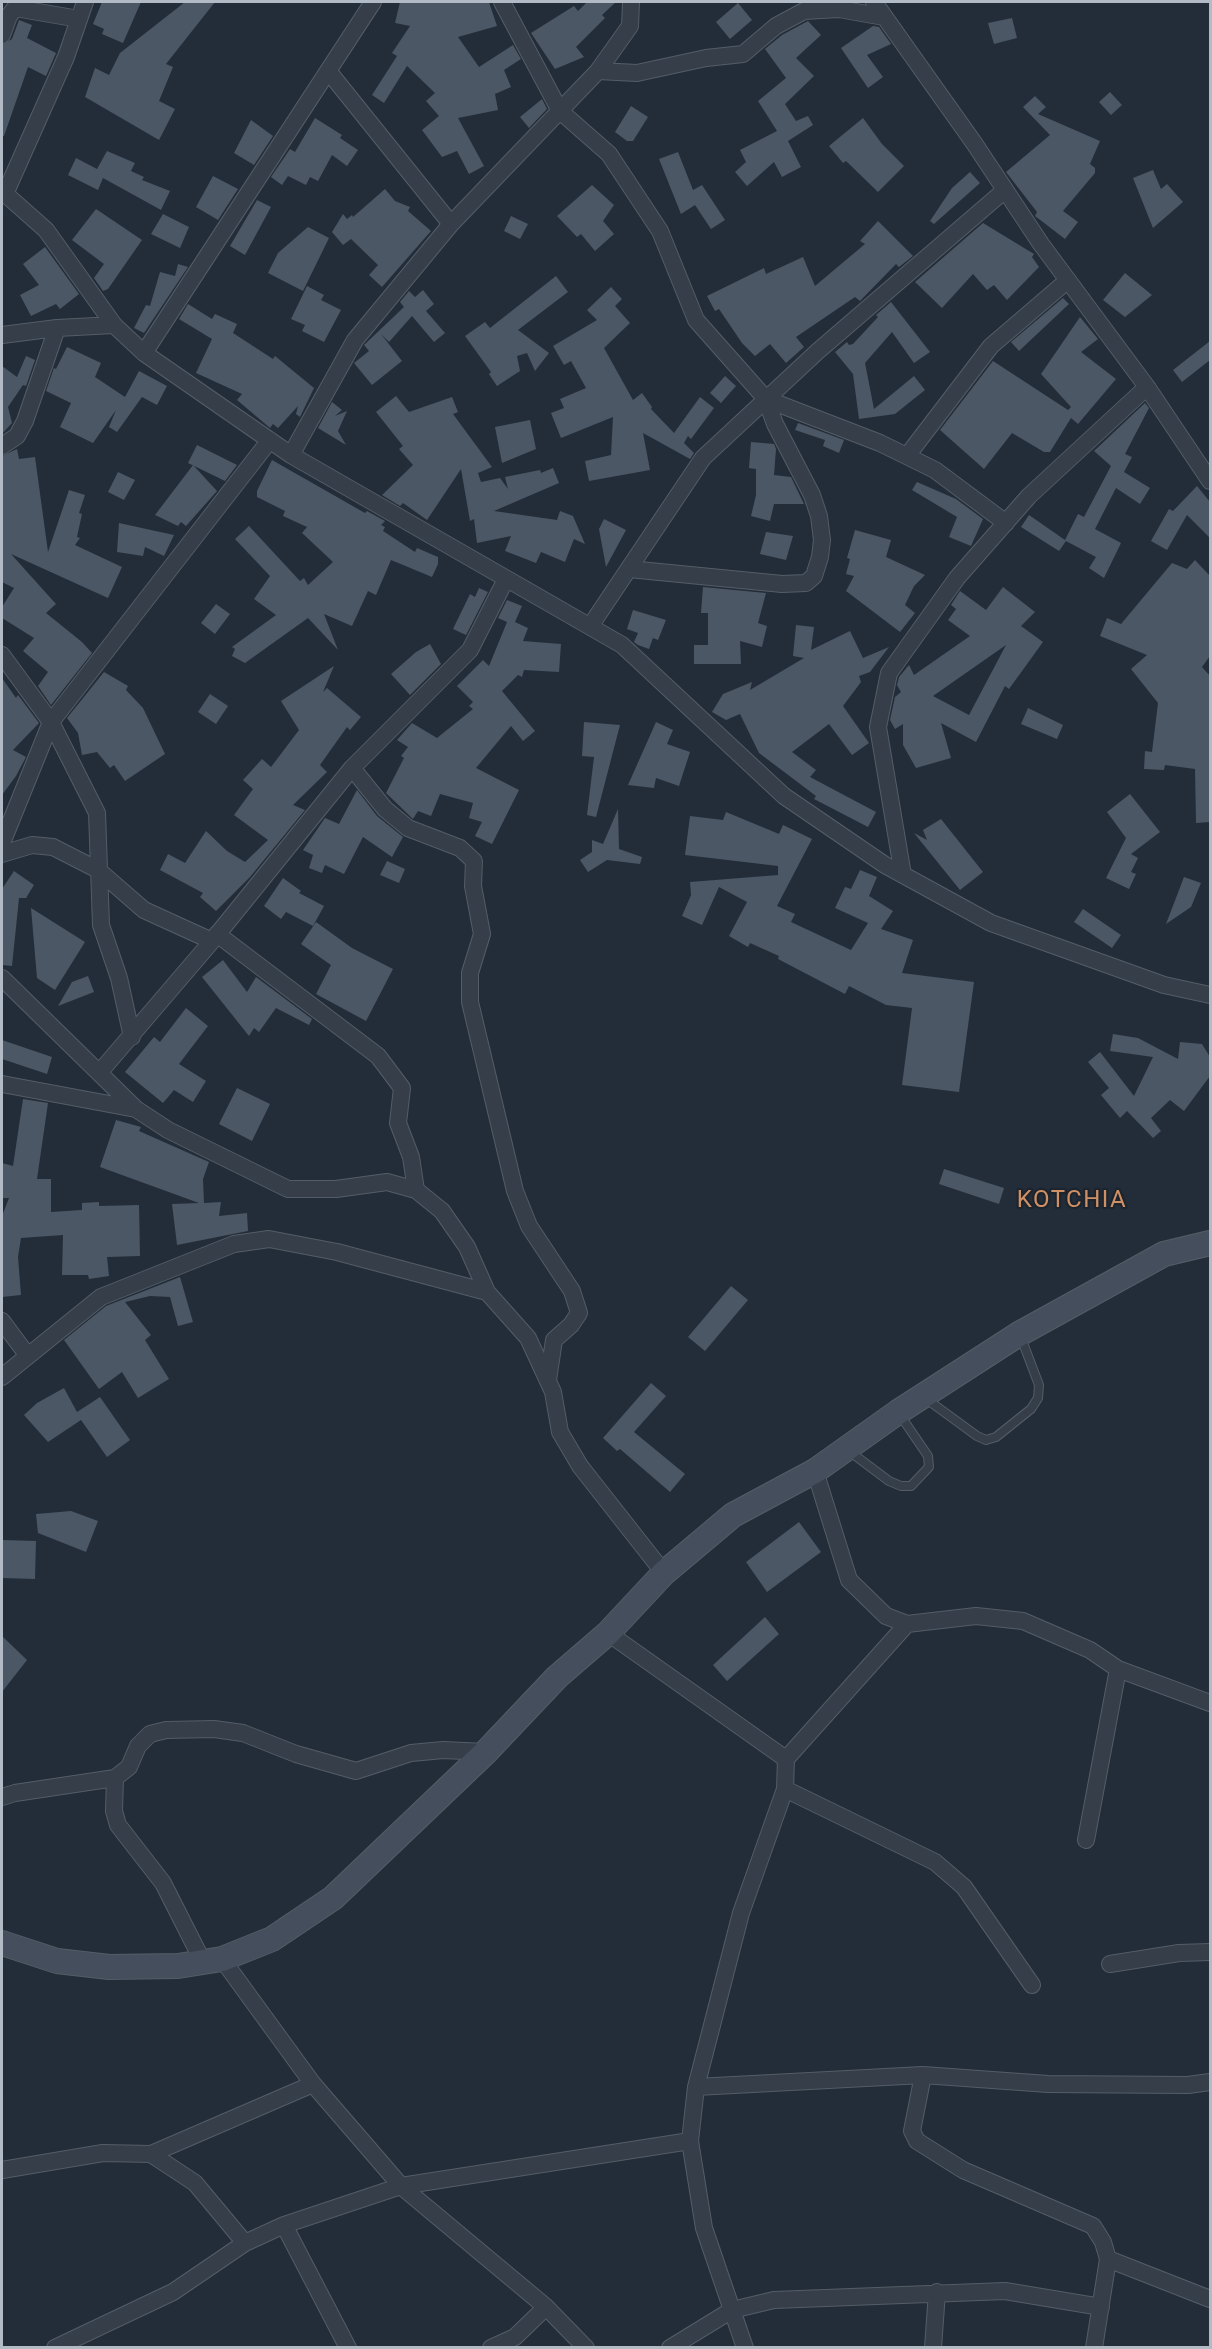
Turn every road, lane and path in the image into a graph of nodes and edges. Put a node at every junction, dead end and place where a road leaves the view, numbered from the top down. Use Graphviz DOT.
graph roads {
  1 [pos="85,2"];
  2 [pos="373,2"];
  3 [pos="502,2"];
  4 [pos="631,2"];
  5 [pos="874,2"];
  6 [pos="884,17"];
  7 [pos="79,19"];
  8 [pos="2,35"];
  9 [pos="598,71"];
  10 [pos="329,72"];
  11 [pos="560,111"];
  12 [pos="1005,189"];
  13 [pos="3,193"];
  14 [pos="451,224"];
  15 [pos="1068,280"];
  16 [pos="114,325"];
  17 [pos="57,328"];
  18 [pos="2,335"];
  19 [pos="144,353"];
  20 [pos="1147,387"];
  21 [pos="766,399"];
  22 [pos="270,440"];
  23 [pos="2,446"];
  24 [pos="291,455"];
  25 [pos="907,456"];
  26 [pos="1210,481"];
  27 [pos="1006,523"];
  28 [pos="629,569"];
  29 [pos="506,579"];
  30 [pos="591,625"];
  31 [pos="2,655"];
  32 [pos="51,722"];
  33 [pos="352,768"];
  34 [pos="2,843"];
  35 [pos="2,855"];
  36 [pos="98,870"];
  37 [pos="903,875"];
  38 [pos="214,937"];
  39 [pos="2,978"];
  40 [pos="1210,995"];
  41 [pos="132,1036"];
  42 [pos="99,1073"];
  43 [pos="2,1084"];
  44 [pos="136,1109"];
  45 [pos="416,1190"];
  46 [pos="1210,1243"];
  47 [pos="487,1292"];
  48 [pos="2,1321"];
  49 [pos="1019,1334"];
  50 [pos="28,1356"];
  51 [pos="2,1377"];
  52 [pos="548,1380"];
  53 [pos="923,1396"];
  54 [pos="898,1412"];
  55 [pos="847,1449"];
  56 [pos="816,1471"];
  57 [pos="664,1573"];
  58 [pos="907,1624"];
  59 [pos="608,1633"];
  60 [pos="1118,1669"];
  61 [pos="1210,1703"];
  62 [pos="486,1752"];
  63 [pos="786,1759"];
  64 [pos="115,1778"];
  65 [pos="785,1789"];
  66 [pos="2,1797"];
  67 [pos="1086,1840"];
  68 [pos="2,1943"];
  69 [pos="1210,1952"];
  70 [pos="213,1960"];
  71 [pos="1110,1964"];
  72 [pos="1032,1984"];
  73 [pos="923,2074"];
  74 [pos="1210,2082"];
  75 [pos="313,2084"];
  76 [pos="696,2088"];
  77 [pos="690,2141"];
  78 [pos="151,2154"];
  79 [pos="2,2170"];
  80 [pos="401,2186"];
  81 [pos="284,2225"];
  82 [pos="245,2243"];
  83 [pos="1108,2259"];
  84 [pos="937,2292"];
  85 [pos="1210,2299"];
  86 [pos="546,2307"];
  87 [pos="1101,2307"];
  88 [pos="732,2310"];
  89 [pos="55,2348"];
  90 [pos="348,2348"];
  91 [pos="491,2348"];
  92 [pos="586,2348"];
  93 [pos="670,2348"];
  94 [pos="745,2348"];
  95 [pos="933,2348"];
  96 [pos="1094,2348"];
  1 -- 7 [label="street"];
  2 -- 10 [label="street"];
  3 -- 11 [label="street"];
  4 -- 9 [label="street"];
  5 -- 6 [label="street"];
  6 -- 9 [label="street"];
  6 -- 12 [label="street"];
  7 -- 8 [label="street"];
  7 -- 13 [label="street"];
  9 -- 11 [label="street"];
  10 -- 14 [label="street"];
  10 -- 19 [label="street"];
  11 -- 14 [label="street"];
  11 -- 21 [label="street"];
  12 -- 15 [label="street"];
  12 -- 21 [label="street"];
  13 -- 16 [label="street"];
  14 -- 24 [label="street"];
  15 -- 20 [label="street"];
  15 -- 25 [label="street"];
  16 -- 17 [label="street"];
  16 -- 19 [label="street"];
  17 -- 18 [label="street"];
  17 -- 23 [label="street"];
  19 -- 22 [label="street"];
  20 -- 26 [label="street"];
  20 -- 27 [label="street"];
  21 -- 25 [label="street"];
  21 -- 28 [label="street"];
  21 -- 28 [label="street"];
  22 -- 24 [label="street"];
  22 -- 32 [label="street"];
  24 -- 29 [label="street"];
  25 -- 27 [label="street"];
  27 -- 37 [label="street"];
  28 -- 30 [label="street"];
  29 -- 30 [label="street"];
  29 -- 33 [label="street"];
  30 -- 37 [label="street"];
  31 -- 32 [label="street"];
  32 -- 34 [label="street"];
  32 -- 36 [label="street"];
  33 -- 38 [label="street"];
  33 -- 52 [label="street"];
  35 -- 36 [label="street"];
  36 -- 38 [label="street"];
  36 -- 41 [label="street"];
  37 -- 40 [label="street"];
  38 -- 41 [label="street"];
  38 -- 45 [label="street"];
  39 -- 42 [label="street"];
  41 -- 42 [label="street"];
  42 -- 44 [label="street"];
  43 -- 44 [label="street"];
  44 -- 45 [label="street"];
  45 -- 47 [label="street"];
  46 -- 49 [label="main road"];
  47 -- 50 [label="street"];
  47 -- 52 [label="street"];
  48 -- 50 [label="street"];
  49 -- 53 [label="main road"];
  49 -- 53 [label="lane"];
  50 -- 51 [label="street"];
  52 -- 57 [label="street"];
  53 -- 54 [label="main road"];
  54 -- 55 [label="main road"];
  54 -- 55 [label="lane"];
  55 -- 56 [label="main road"];
  56 -- 57 [label="main road"];
  56 -- 58 [label="street"];
  57 -- 59 [label="main road"];
  58 -- 60 [label="street"];
  58 -- 63 [label="street"];
  59 -- 62 [label="main road"];
  59 -- 63 [label="street"];
  60 -- 61 [label="street"];
  60 -- 67 [label="street"];
  62 -- 64 [label="street"];
  62 -- 70 [label="main road"];
  63 -- 65 [label="street"];
  64 -- 66 [label="street"];
  64 -- 70 [label="street"];
  65 -- 72 [label="street"];
  65 -- 76 [label="street"];
  68 -- 70 [label="main road"];
  69 -- 71 [label="street"];
  70 -- 75 [label="street"];
  73 -- 74 [label="street"];
  73 -- 76 [label="street"];
  73 -- 83 [label="street"];
  75 -- 78 [label="street"];
  75 -- 80 [label="street"];
  76 -- 77 [label="street"];
  77 -- 80 [label="street"];
  77 -- 88 [label="street"];
  78 -- 79 [label="street"];
  78 -- 82 [label="street"];
  80 -- 81 [label="street"];
  80 -- 86 [label="street"];
  81 -- 82 [label="street"];
  81 -- 90 [label="street"];
  82 -- 89 [label="street"];
  83 -- 85 [label="street"];
  83 -- 87 [label="street"];
  84 -- 87 [label="street"];
  84 -- 88 [label="street"];
  84 -- 95 [label="street"];
  86 -- 91 [label="street"];
  86 -- 92 [label="street"];
  87 -- 96 [label="street"];
  88 -- 93 [label="street"];
  88 -- 94 [label="street"];
}
